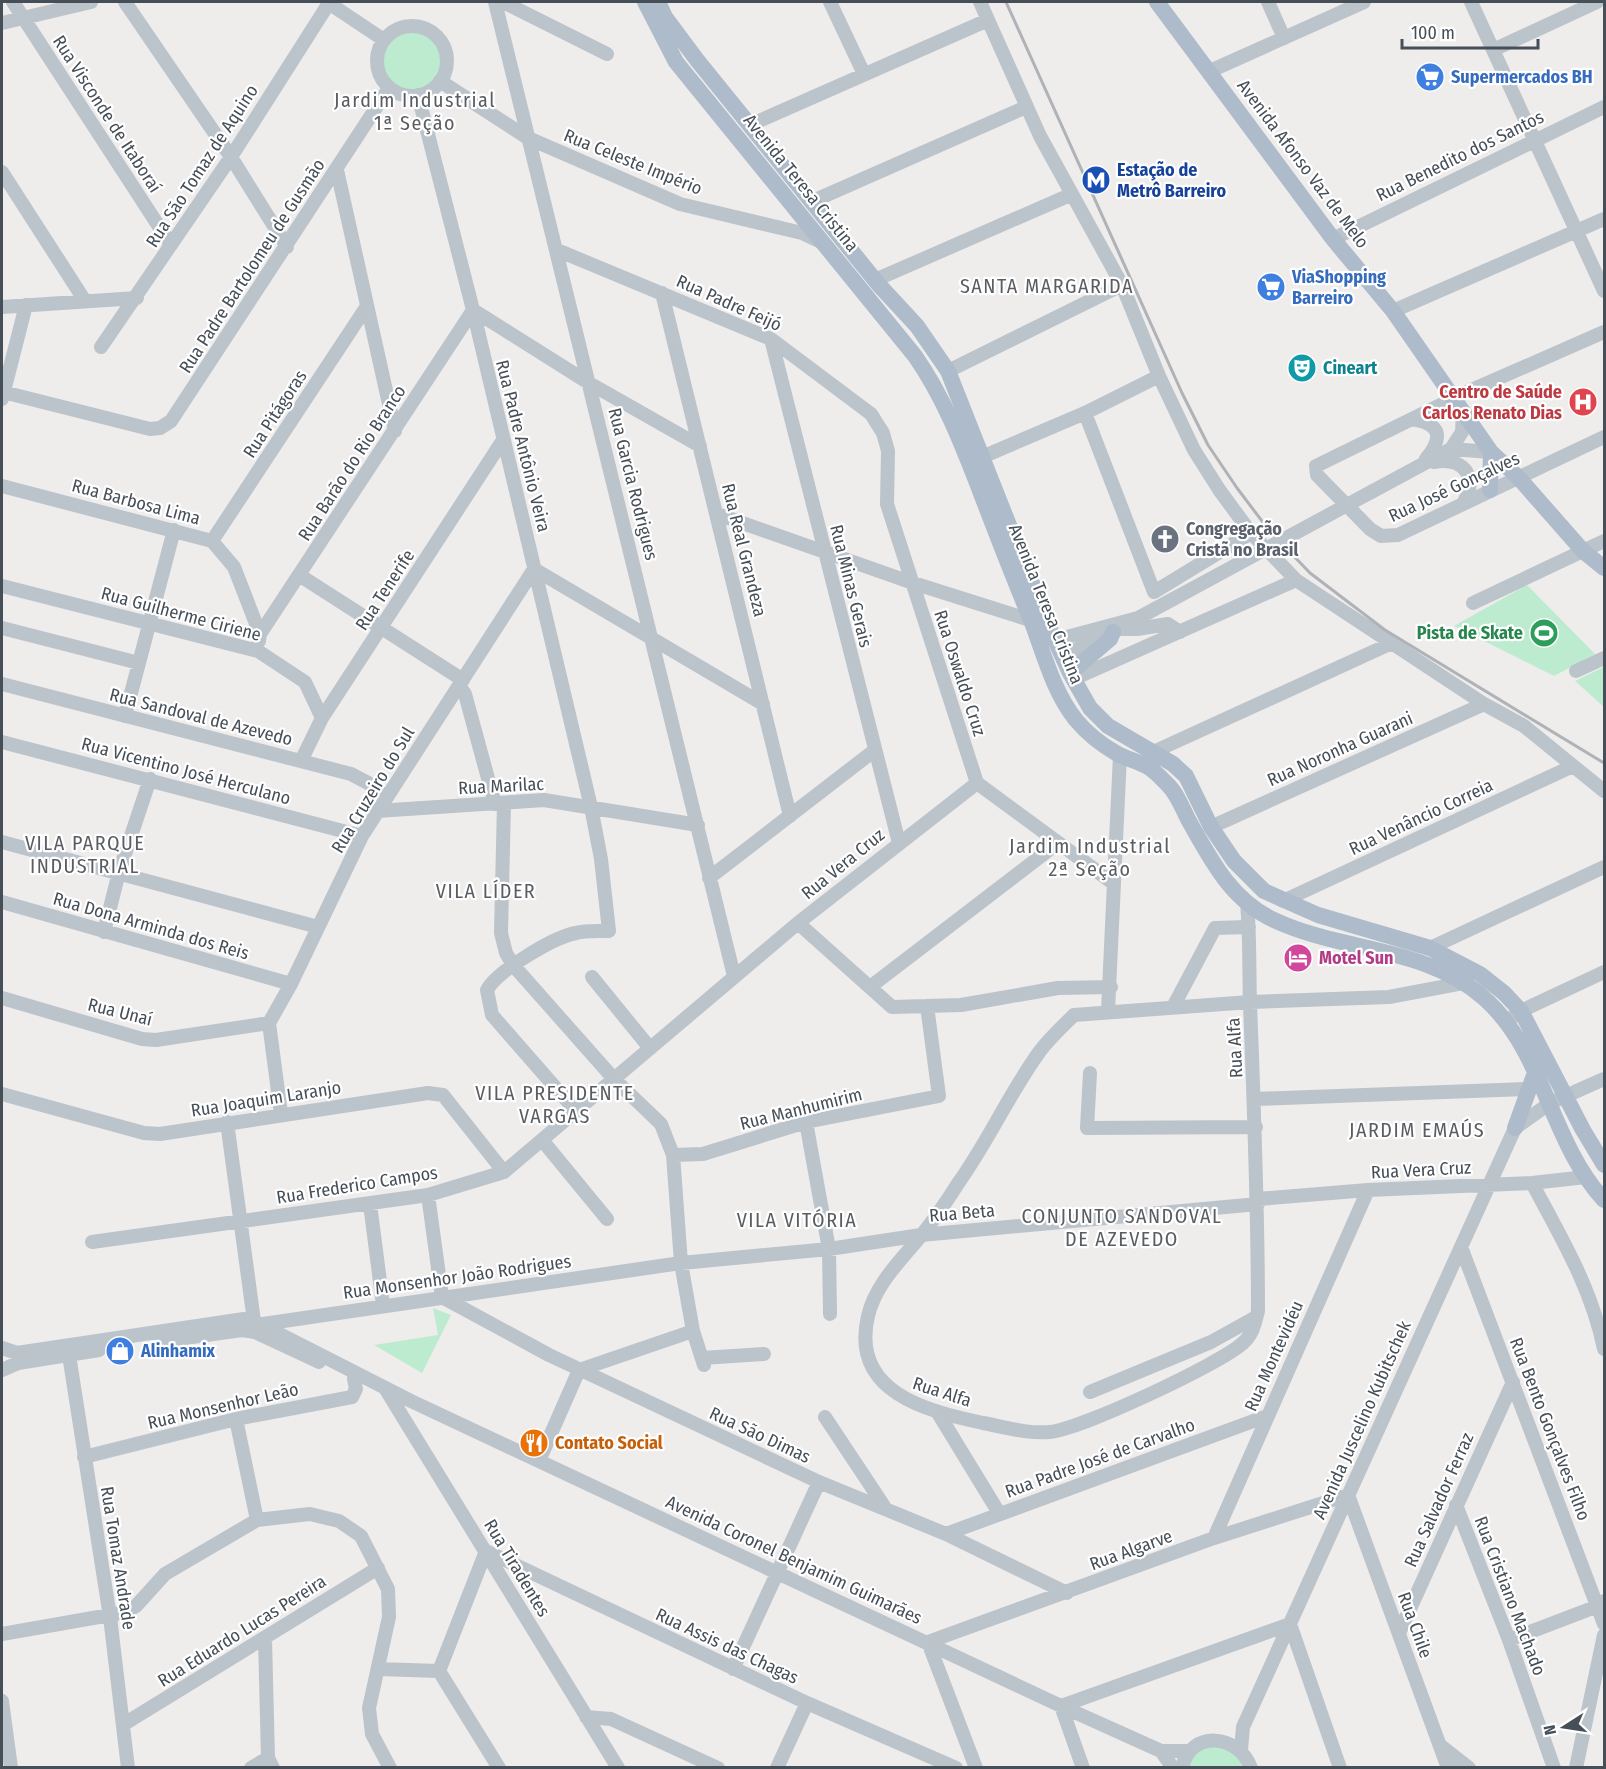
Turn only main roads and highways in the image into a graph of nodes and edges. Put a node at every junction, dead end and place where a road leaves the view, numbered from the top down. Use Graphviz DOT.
graph roads {
  1 [pos="645,2"];
  2 [pos="658,2"];
  3 [pos="1157,2"];
  4 [pos="1491,452"];
  5 [pos="1490,490"];
  6 [pos="1605,568"];
  7 [pos="1030,620"];
  8 [pos="1116,631"];
  9 [pos="1062,656"];
  10 [pos="1071,676"];
  11 [pos="1536,1070"];
  12 [pos="1515,1128"];
  13 [pos="1605,1165"];
  14 [pos="1605,1200"];
  1 -- 7 [label="main road, Avenida Teresa Cristina"];
  2 -- 9 [label="main road, Avenida Teresa Cristina"];
  3 -- 4 [label="main road, Avenida Afonso Vaz de Melo"];
  4 -- 5 [label="main road"];
  4 -- 6 [label="main road, Avenida Afonso Vaz de Melo"];
  7 -- 9 [label="main road"];
  7 -- 11 [label="main road, Avenida Teresa Cristina"];
  8 -- 10 [label="main road"];
  9 -- 10 [label="main road, Avenida Teresa Cristina"];
  10 -- 13 [label="main road, Avenida Teresa Cristina"];
  11 -- 12 [label="main road"];
  11 -- 14 [label="main road, Avenida Teresa Cristina"];
}
